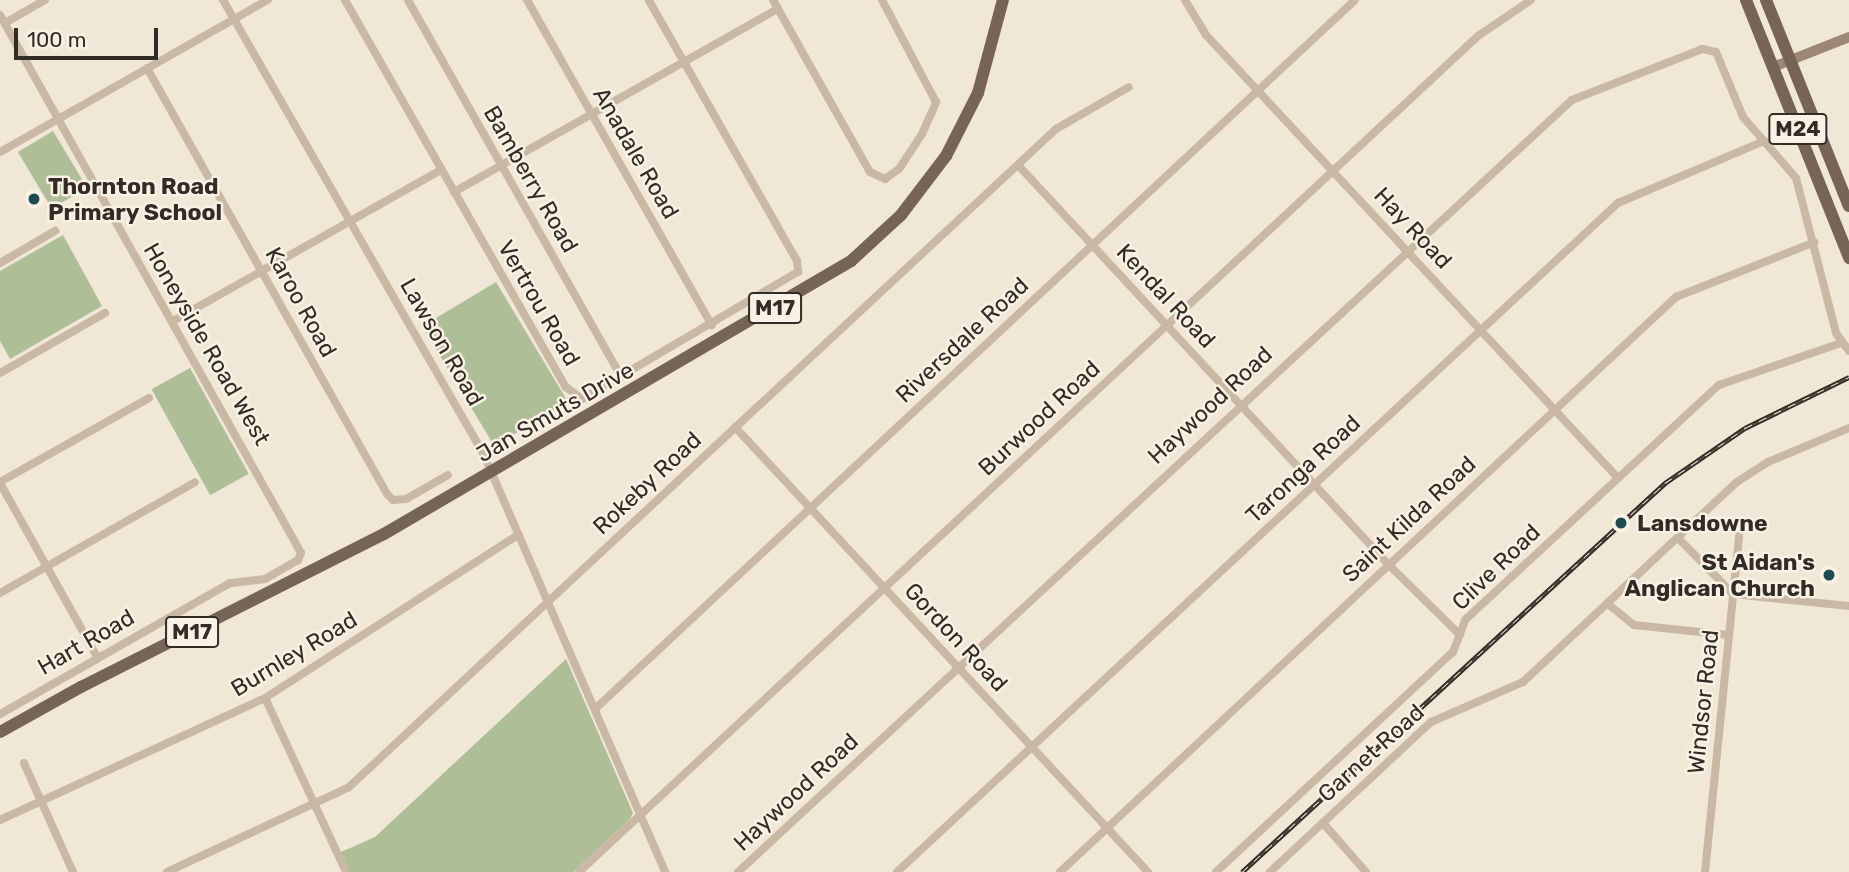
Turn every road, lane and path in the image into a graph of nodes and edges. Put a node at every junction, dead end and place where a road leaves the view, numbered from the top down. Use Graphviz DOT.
graph roads {
  1 [pos="45,0"];
  2 [pos="223,0"];
  3 [pos="268,0"];
  4 [pos="345,0"];
  5 [pos="408,0"];
  6 [pos="527,0"];
  7 [pos="649,0"];
  8 [pos="773,0"];
  9 [pos="882,0"];
  10 [pos="1003,0"];
  11 [pos="1185,0"];
  12 [pos="1355,0"];
  13 [pos="1531,0"];
  14 [pos="1746,0"];
  15 [pos="1766,0"];
  16 [pos="778,9"];
  17 [pos="235,18"];
  18 [pos="2,19"];
  19 [pos="1849,37"];
  20 [pos="1790,60"];
  21 [pos="684,62"];
  22 [pos="1773,67"];
  23 [pos="147,68"];
  24 [pos="1129,87"];
  25 [pos="1258,89"];
  26 [pos="592,115"];
  27 [pos="57,119"];
  28 [pos="1764,141"];
  29 [pos="0,152"];
  30 [pos="1018,165"];
  31 [pos="502,166"];
  32 [pos="441,170"];
  33 [pos="1333,170"];
  34 [pos="454,192"];
  35 [pos="1849,206"];
  36 [pos="351,221"];
  37 [pos="55,231"];
  38 [pos="1815,242"];
  39 [pos="1093,245"];
  40 [pos="1406,249"];
  41 [pos="1849,258"];
  42 [pos="0,263"];
  43 [pos="262,271"];
  44 [pos="105,313"];
  45 [pos="173,321"];
  46 [pos="712,325"];
  47 [pos="1166,325"];
  48 [pos="1482,330"];
  49 [pos="1841,343"];
  50 [pos="1849,351"];
  51 [pos="0,373"];
  52 [pos="621,377"];
  53 [pos="149,398"];
  54 [pos="1240,403"];
  55 [pos="1556,410"];
  56 [pos="735,427"];
  57 [pos="1849,428"];
  58 [pos="491,472"];
  59 [pos="448,475"];
  60 [pos="1618,478"];
  61 [pos="0,482"];
  62 [pos="195,482"];
  63 [pos="1315,485"];
  64 [pos="810,508"];
  65 [pos="519,534"];
  66 [pos="1739,536"];
  67 [pos="1679,539"];
  68 [pos="301,553"];
  69 [pos="1388,564"];
  70 [pos="47,566"];
  71 [pos="884,588"];
  72 [pos="0,593"];
  73 [pos="1733,594"];
  74 [pos="548,601"];
  75 [pos="1608,604"];
  76 [pos="1849,606"];
  77 [pos="1460,635"];
  78 [pos="1728,635"];
  79 [pos="98,657"];
  80 [pos="957,667"];
  81 [pos="265,698"];
  82 [pos="595,709"];
  83 [pos="0,714"];
  84 [pos="0,732"];
  85 [pos="1032,747"];
  86 [pos="24,763"];
  87 [pos="41,802"];
  88 [pos="315,805"];
  89 [pos="642,815"];
  90 [pos="0,820"];
  91 [pos="1323,823"];
  92 [pos="1107,828"];
  93 [pos="73,872"];
  94 [pos="167,872"];
  95 [pos="346,872"];
  96 [pos="579,872"];
  97 [pos="664,872"];
  98 [pos="738,872"];
  99 [pos="897,872"];
  100 [pos="1060,872"];
  101 [pos="1148,872"];
  102 [pos="1216,872"];
  103 [pos="1270,872"];
  104 [pos="1366,872"];
  105 [pos="1705,872"];
  1 -- 18 [label="street"];
  2 -- 17 [label="street, Lawson Road"];
  3 -- 17 [label="street"];
  4 -- 32 [label="street, Vertrou Road"];
  5 -- 31 [label="street, Bamberry Road"];
  6 -- 26 [label="street, Anadale Road"];
  7 -- 21 [label="street"];
  8 -- 16 [label="street"];
  9 -- 16 [label="street"];
  10 -- 58 [label="main road, Jan Smuts Drive / M17"];
  11 -- 25 [label="street, Hay Road"];
  12 -- 25 [label="street, Riversdale Road"];
  13 -- 33 [label="street, Burwood Road"];
  14 -- 22 [label="main road, M24"];
  15 -- 20 [label="main road, M24"];
  16 -- 21 [label="street"];
  17 -- 23 [label="street"];
  17 -- 36 [label="street, Lawson Road"];
  18 -- 27 [label="street, Honeyside Road West"];
  19 -- 20 [label="street"];
  20 -- 22 [label="street"];
  20 -- 35 [label="main road, M24"];
  21 -- 26 [label="street"];
  21 -- 46 [label="street, Vertrou Road"];
  22 -- 41 [label="main road, M24"];
  23 -- 27 [label="street"];
  23 -- 43 [label="street, Karoo Road"];
  24 -- 30 [label="street, Rokeby Road"];
  25 -- 33 [label="street, Hay Road"];
  25 -- 39 [label="street, Riversdale Road"];
  26 -- 31 [label="street"];
  26 -- 46 [label="street, Anadale Road"];
  27 -- 29 [label="street"];
  27 -- 45 [label="street, Honeyside Road West"];
  28 -- 38 [label="street, Haywood Road"];
  28 -- 40 [label="street, Haywood Road"];
  28 -- 48 [label="street, Taronga Road"];
  30 -- 39 [label="street, Kendal Road"];
  30 -- 56 [label="street, Rokeby Road"];
  31 -- 34 [label="street"];
  31 -- 52 [label="street, Bamberry Road"];
  32 -- 34 [label="street, Vertrou Road"];
  32 -- 36 [label="street"];
  33 -- 40 [label="street, Hay Road"];
  33 -- 47 [label="street, Burwood Road"];
  34 -- 52 [label="street, Vertrou Road"];
  36 -- 43 [label="street"];
  36 -- 58 [label="street, Lawson Road"];
  37 -- 42 [label="street"];
  38 -- 49 [label="street, Haywood Road"];
  38 -- 55 [label="street, Saint Kilda Road"];
  39 -- 47 [label="street, Kendal Road"];
  39 -- 64 [label="street, Riversdale Road"];
  40 -- 48 [label="street, Hay Road"];
  40 -- 54 [label="street, Haywood Road"];
  43 -- 45 [label="street"];
  43 -- 59 [label="street, Karoo Road"];
  44 -- 51 [label="street"];
  45 -- 68 [label="street, Honeyside Road West"];
  46 -- 52 [label="street, Vertrou Road"];
  47 -- 54 [label="street, Kendal Road"];
  47 -- 71 [label="street, Burwood Road"];
  48 -- 55 [label="street, Hay Road"];
  48 -- 63 [label="street, Taronga Road"];
  49 -- 50 [label="street"];
  49 -- 60 [label="street, Clive Road"];
  53 -- 61 [label="street"];
  54 -- 63 [label="street, Kendal Road"];
  54 -- 80 [label="street, Haywood Road"];
  55 -- 60 [label="street, Hay Road"];
  55 -- 69 [label="street, Saint Kilda Road"];
  56 -- 64 [label="street, Gordon Road"];
  56 -- 74 [label="street, Rokeby Road"];
  57 -- 67 [label="street, Garnet Road"];
  58 -- 65 [label="street, Lawson Road"];
  58 -- 84 [label="main road, Jan Smuts Drive / M17"];
  60 -- 77 [label="street, Clive Road"];
  61 -- 70 [label="street"];
  62 -- 70 [label="street"];
  63 -- 69 [label="street, Kendal Road"];
  63 -- 85 [label="street, Taronga Road"];
  64 -- 71 [label="street, Gordon Road"];
  64 -- 82 [label="street, Riversdale Road"];
  65 -- 74 [label="street, Lawson Road"];
  65 -- 81 [label="street, Burnley Road"];
  66 -- 73 [label="street, Windsor Road"];
  67 -- 73 [label="street"];
  67 -- 75 [label="street, Garnet Road"];
  68 -- 79 [label="street, Hart Road"];
  69 -- 77 [label="street, Kendal Road"];
  69 -- 92 [label="street, Saint Kilda Road"];
  70 -- 72 [label="street"];
  70 -- 79 [label="street"];
  71 -- 80 [label="street, Gordon Road"];
  71 -- 89 [label="street, Burwood Road"];
  73 -- 76 [label="street"];
  73 -- 78 [label="street, Windsor Road"];
  74 -- 82 [label="street, Lawson Road"];
  74 -- 88 [label="street, Rokeby Road"];
  75 -- 78 [label="street"];
  75 -- 91 [label="street, Garnet Road"];
  77 -- 102 [label="street, Clive Road"];
  78 -- 105 [label="street, Windsor Road"];
  79 -- 83 [label="street, Hart Road"];
  80 -- 85 [label="street, Gordon Road"];
  80 -- 98 [label="street, Haywood Road"];
  81 -- 87 [label="street, Burnley Road"];
  81 -- 88 [label="street"];
  82 -- 89 [label="street, Lawson Road"];
  85 -- 92 [label="street, Gordon Road"];
  85 -- 99 [label="street, Taronga Road"];
  86 -- 87 [label="street"];
  87 -- 90 [label="street, Burnley Road"];
  87 -- 93 [label="street"];
  88 -- 94 [label="street, Rokeby Road"];
  88 -- 95 [label="street"];
  89 -- 96 [label="street, Burwood Road"];
  89 -- 97 [label="street, Lawson Road"];
  91 -- 103 [label="street, Garnet Road"];
  91 -- 104 [label="street"];
  92 -- 100 [label="street, Saint Kilda Road"];
  92 -- 101 [label="street, Gordon Road"];
}
